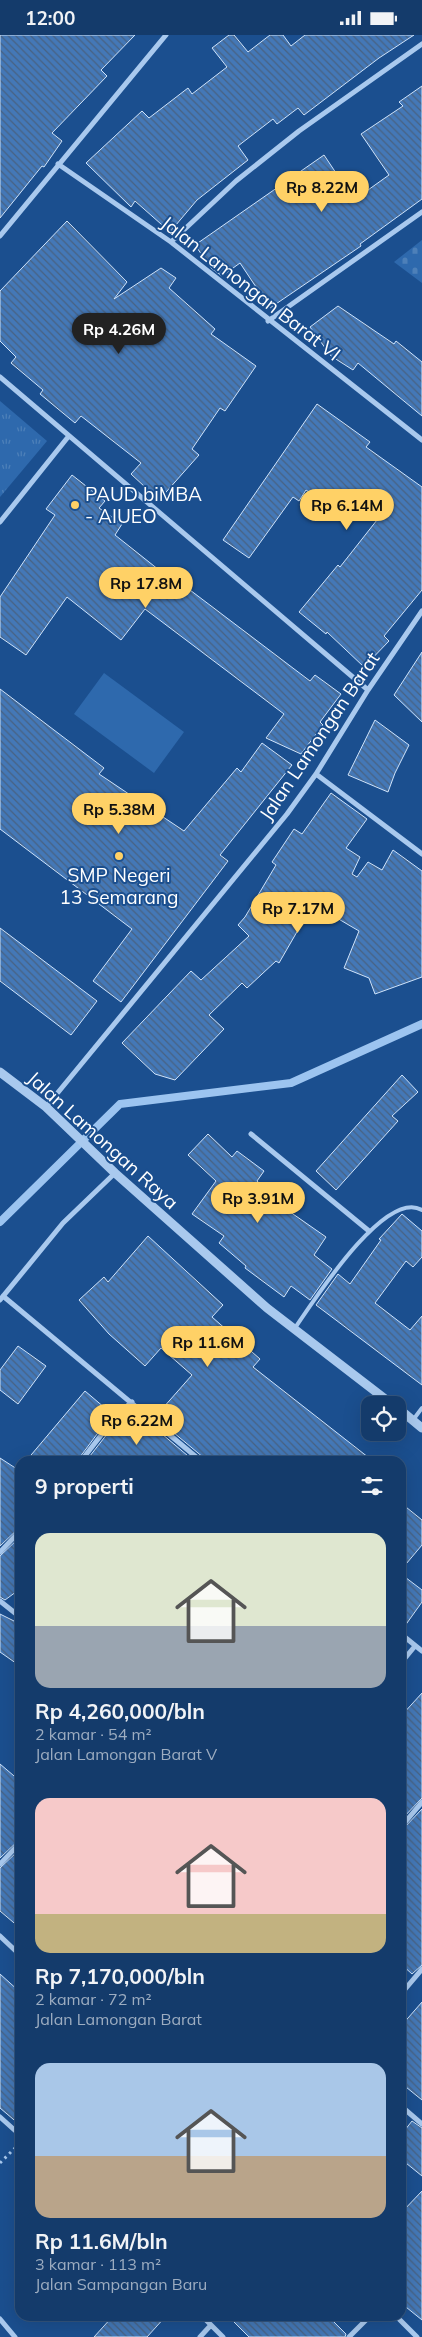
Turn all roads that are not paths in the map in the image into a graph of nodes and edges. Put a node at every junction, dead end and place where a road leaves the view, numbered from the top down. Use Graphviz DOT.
graph roads {
  1 [pos="166,35"];
  2 [pos="422,45"];
  3 [pos="58,164"];
  4 [pos="422,212"];
  5 [pos="0,236"];
  6 [pos="171,242"];
  7 [pos="268,321"];
  8 [pos="0,377"];
  9 [pos="68,437"];
  10 [pos="422,440"];
  11 [pos="0,522"];
  12 [pos="422,611"];
  13 [pos="368,690"];
  14 [pos="316,775"];
  15 [pos="422,854"];
  16 [pos="0,1072"];
  17 [pos="49,1110"];
  18 [pos="251,1134"];
  19 [pos="116,1173"];
  20 [pos="422,1210"];
  21 [pos="369,1231"];
  22 [pos="2,1298"];
  23 [pos="294,1330"];
  24 [pos="381,1396"];
  25 [pos="132,1402"];
  26 [pos="422,1408"];
  27 [pos="406,1414"];
  28 [pos="413,1420"];
  29 [pos="422,1428"];
  30 [pos="85,1456"];
  31 [pos="195,1456"];
  32 [pos="15,1536"];
  33 [pos="0,1552"];
  34 [pos="0,1601"];
  35 [pos="15,1613"];
  36 [pos="406,1638"];
  37 [pos="415,1646"];
  38 [pos="422,1651"];
  39 [pos="406,1657"];
  40 [pos="422,1802"];
  41 [pos="406,1821"];
  42 [pos="15,1848"];
  43 [pos="0,1864"];
  44 [pos="0,1937"];
  45 [pos="15,1950"];
  46 [pos="422,1969"];
  47 [pos="406,1988"];
  48 [pos="406,2110"];
  49 [pos="0,2117"];
  50 [pos="422,2124"];
  51 [pos="15,2130"];
  52 [pos="0,2319"];
  53 [pos="207,2321"];
  54 [pos="365,2321"];
  55 [pos="401,2321"];
  56 [pos="211,2325"];
  57 [pos="16,2337"];
  58 [pos="200,2337"];
  59 [pos="223,2337"];
  60 [pos="349,2337"];
  61 [pos="417,2337"];
  1 -- 3 [label="street"];
  2 -- 6 [label="street"];
  3 -- 5 [label="street"];
  3 -- 6 [label="street, Jalan Lamongan Barat VI"];
  4 -- 7 [label="street"];
  6 -- 7 [label="street, Jalan Lamongan Barat VI"];
  7 -- 10 [label="street, Jalan Lamongan Barat VI"];
  8 -- 9 [label="street"];
  9 -- 11 [label="street"];
  9 -- 13 [label="street"];
  12 -- 13 [label="street, Jalan Lamongan Barat"];
  13 -- 14 [label="street, Jalan Lamongan Barat"];
  14 -- 15 [label="street"];
  14 -- 17 [label="street, Jalan Lamongan Barat"];
  16 -- 17 [label="street, Jalan Lamongan Raya"];
  17 -- 19 [label="street, Jalan Lamongan Raya"];
  18 -- 21 [label="street"];
  19 -- 22 [label="street"];
  19 -- 23 [label="street, Jalan Lamongan Raya"];
  20 -- 21 [label="lane"];
  21 -- 23 [label="lane"];
  22 -- 25 [label="street"];
  23 -- 24 [label="street, Jalan Lamongan Raya"];
  25 -- 30 [label="street"];
  25 -- 31 [label="street"];
  26 -- 28 [label="lane"];
  27 -- 28 [label="street"];
  28 -- 29 [label="street"];
  32 -- 33 [label="street"];
  34 -- 35 [label="street"];
  36 -- 37 [label="street"];
  37 -- 38 [label="street"];
  37 -- 39 [label="street"];
  40 -- 41 [label="street"];
  42 -- 43 [label="street"];
  44 -- 45 [label="street"];
  46 -- 47 [label="street"];
  48 -- 50 [label="street"];
  49 -- 51 [label="street"];
  52 -- 57 [label="street"];
  53 -- 56 [label="street"];
  54 -- 60 [label="street"];
  55 -- 61 [label="street"];
  56 -- 58 [label="street"];
  56 -- 59 [label="street"];
}
